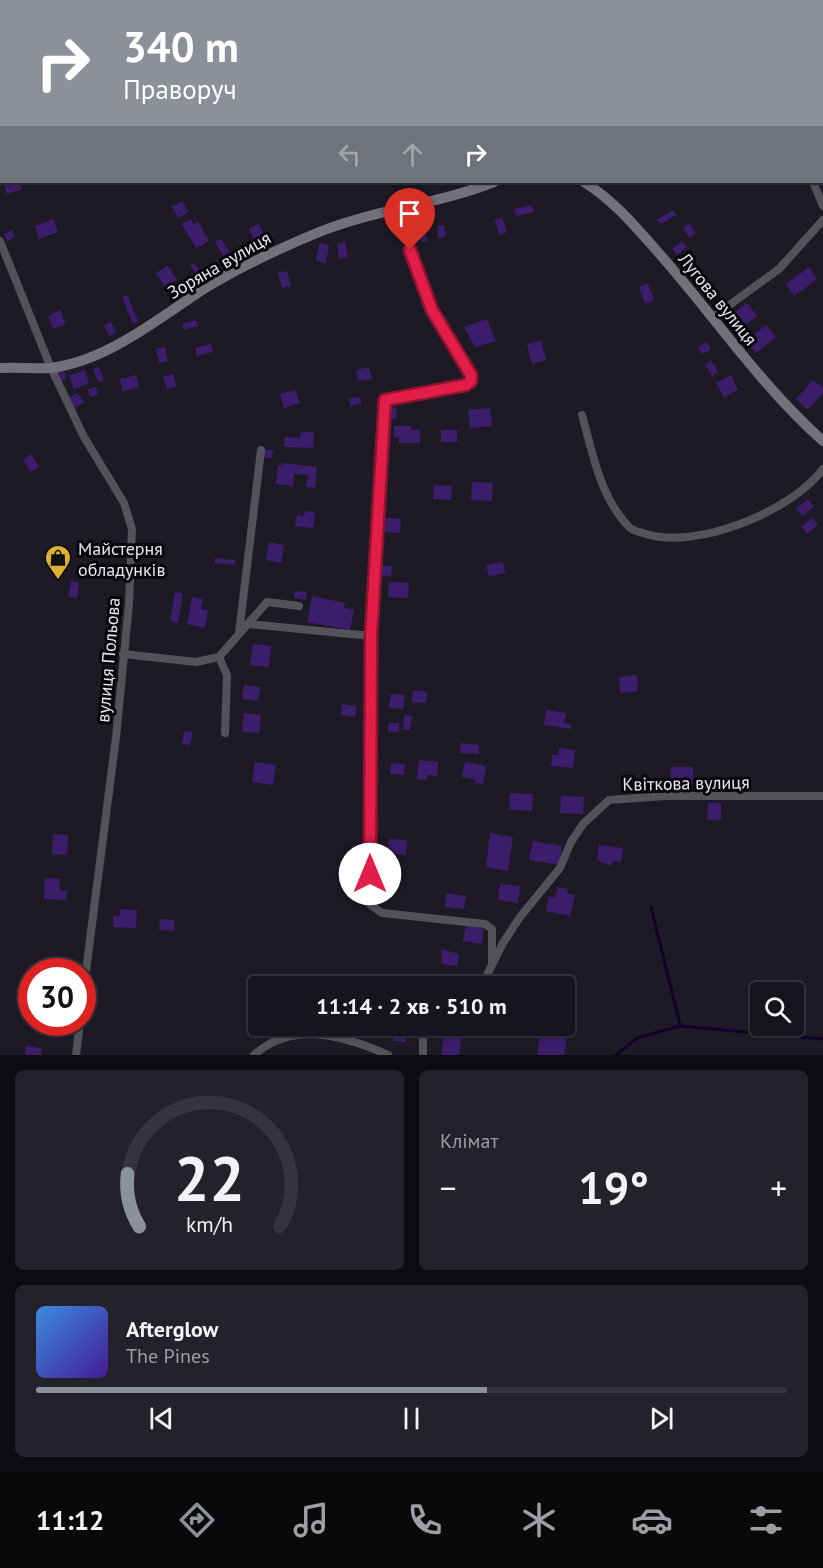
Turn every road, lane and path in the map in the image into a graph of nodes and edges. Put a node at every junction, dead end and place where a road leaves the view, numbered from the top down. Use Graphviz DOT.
graph roads {
  1 [pos="492,183"];
  2 [pos="586,183"];
  3 [pos="813,183"];
  4 [pos="823,206"];
  5 [pos="406,207"];
  6 [pos="823,220"];
  7 [pos="0,241"];
  8 [pos="713,317"];
  9 [pos="0,368"];
  10 [pos="51,368"];
  11 [pos="582,415"];
  12 [pos="823,441"];
  13 [pos="261,450"];
  14 [pos="823,469"];
  15 [pos="299,606"];
  16 [pos="248,624"];
  17 [pos="239,634"];
  18 [pos="371,636"];
  19 [pos="123,654"];
  20 [pos="219,657"];
  21 [pos="225,734"];
  22 [pos="823,796"];
  23 [pos="88,958"];
  24 [pos="492,963"];
  25 [pos="486,976"];
  26 [pos="78,1036"];
  27 [pos="423,1036"];
  28 [pos="76,1055"];
  29 [pos="254,1055"];
  30 [pos="388,1055"];
  31 [pos="423,1055"];
  1 -- 5 [label="street, Зоряна вулиця"];
  2 -- 8 [label="street, Лугова вулиця"];
  3 -- 4 [label="street"];
  5 -- 10 [label="street, Зоряна вулиця"];
  5 -- 18 [label="street"];
  6 -- 8 [label="street"];
  7 -- 10 [label="street, вулиця Польова"];
  8 -- 12 [label="street, Лугова вулиця"];
  9 -- 10 [label="street, Зоряна вулиця"];
  10 -- 19 [label="street, вулиця Польова"];
  11 -- 14 [label="street"];
  13 -- 17 [label="street"];
  15 -- 16 [label="street"];
  16 -- 17 [label="street"];
  16 -- 18 [label="street"];
  17 -- 20 [label="street"];
  18 -- 24 [label="street"];
  19 -- 20 [label="street"];
  19 -- 23 [label="street, вулиця Польова"];
  20 -- 21 [label="street"];
  22 -- 24 [label="street, Квіткова вулиця"];
  24 -- 25 [label="street, Квіткова вулиця"];
  26 -- 28 [label="street"];
  27 -- 31 [label="street"];
  29 -- 30 [label="street"];
}
